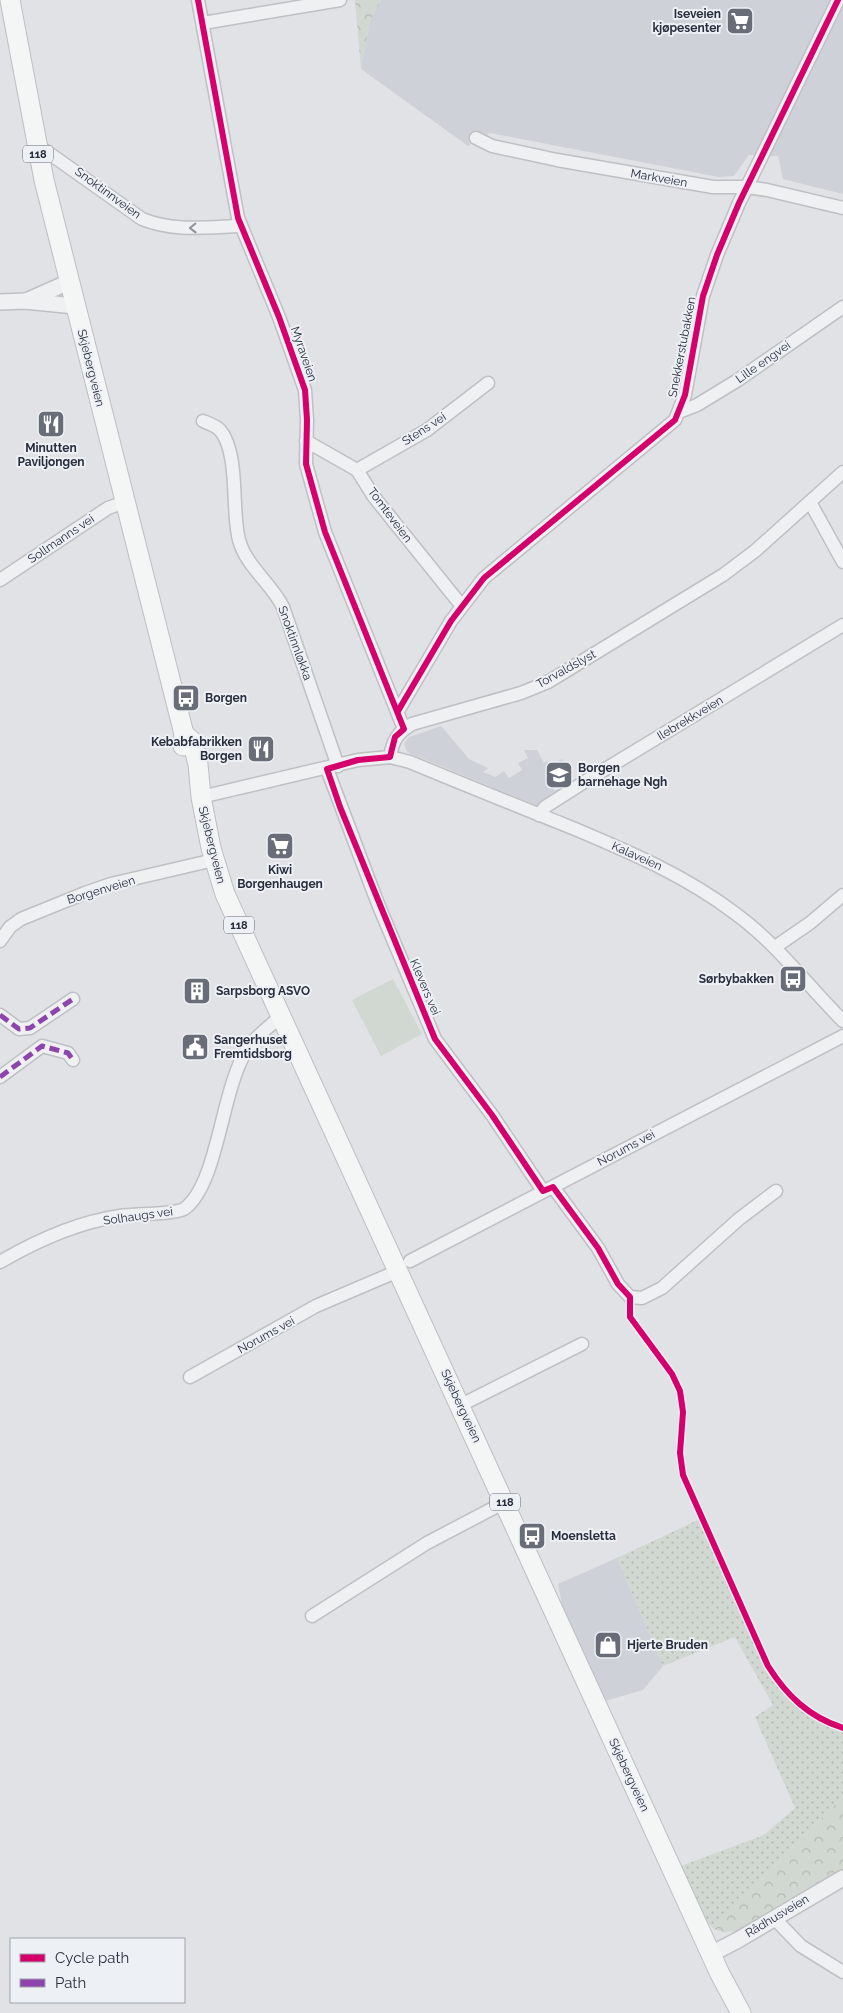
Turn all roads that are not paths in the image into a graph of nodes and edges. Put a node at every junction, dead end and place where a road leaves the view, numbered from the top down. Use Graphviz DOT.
graph roads {
  1 [pos="10,0"];
  2 [pos="198,0"];
  3 [pos="340,0"];
  4 [pos="838,0"];
  5 [pos="202,23"];
  6 [pos="476,138"];
  7 [pos="38,150"];
  8 [pos="747,187"];
  9 [pos="843,208"];
  10 [pos="241,226"];
  11 [pos="69,282"];
  12 [pos="25,301"];
  13 [pos="0,302"];
  14 [pos="75,306"];
  15 [pos="843,307"];
  16 [pos="488,383"];
  17 [pos="680,412"];
  18 [pos="203,421"];
  19 [pos="306,440"];
  20 [pos="357,470"];
  21 [pos="843,472"];
  22 [pos="125,502"];
  23 [pos="810,502"];
  24 [pos="843,562"];
  25 [pos="0,580"];
  26 [pos="461,605"];
  27 [pos="843,625"];
  28 [pos="398,711"];
  29 [pos="404,729"];
  30 [pos="390,757"];
  31 [pos="332,767"];
  32 [pos="200,795"];
  33 [pos="540,815"];
  34 [pos="214,860"];
  35 [pos="843,895"];
  36 [pos="0,941"];
  37 [pos="775,947"];
  38 [pos="73,999"];
  39 [pos="0,1015"];
  40 [pos="280,1016"];
  41 [pos="843,1021"];
  42 [pos="843,1036"];
  43 [pos="73,1060"];
  44 [pos="2,1073"];
  45 [pos="548,1189"];
  46 [pos="776,1191"];
  47 [pos="0,1262"];
  48 [pos="404,1266"];
  49 [pos="582,1344"];
  50 [pos="190,1377"];
  51 [pos="461,1405"];
  52 [pos="505,1502"];
  53 [pos="312,1616"];
  54 [pos="843,1878"];
  55 [pos="774,1918"];
  56 [pos="711,1954"];
  57 [pos="843,1972"];
  58 [pos="741,2013"];
  1 -- 7 [label="main road, Skjebergveien / 118"];
  2 -- 5 [label="street, Myraveien"];
  3 -- 5 [label="street"];
  4 -- 8 [label="street, Snekkerstubakken"];
  5 -- 10 [label="street, Myraveien"];
  6 -- 8 [label="street, Markveien"];
  10 -- 7 [label="street, Snoktinnveien, one-way"];
  7 -- 11 [label="main road, Skjebergveien / 118"];
  8 -- 9 [label="street, Markveien"];
  8 -- 17 [label="street, Snekkerstubakken"];
  10 -- 19 [label="street, Myraveien"];
  11 -- 12 [label="street"];
  11 -- 14 [label="main road, Skjebergveien / 118"];
  12 -- 13 [label="street"];
  12 -- 14 [label="street"];
  14 -- 22 [label="main road, Skjebergveien / 118"];
  15 -- 17 [label="street, Lille engvei"];
  16 -- 20 [label="street, Stens vei"];
  17 -- 26 [label="street, Snekkerstubakken"];
  18 -- 31 [label="street, Snoktinnløkka"];
  19 -- 20 [label="street, Tomteveien"];
  19 -- 28 [label="street, Myraveien"];
  20 -- 26 [label="street, Tomteveien"];
  21 -- 23 [label="street, Torvaldslyst"];
  22 -- 25 [label="street, Sollmanns vei"];
  22 -- 32 [label="main road, Skjebergveien / 118"];
  23 -- 24 [label="street"];
  23 -- 29 [label="street, Torvaldslyst"];
  26 -- 28 [label="street, Snekkerstubakken"];
  27 -- 33 [label="street, Ilebrekkveien"];
  28 -- 29 [label="street"];
  29 -- 30 [label="street"];
  30 -- 31 [label="street"];
  30 -- 33 [label="street, Kalaveien"];
  31 -- 32 [label="street"];
  31 -- 45 [label="street, Klevers vei"];
  32 -- 34 [label="main road, Skjebergveien / 118"];
  33 -- 37 [label="street, Kalaveien"];
  34 -- 36 [label="street, Borgenveien"];
  34 -- 40 [label="main road, Skjebergveien / 118"];
  35 -- 37 [label="street"];
  37 -- 41 [label="street, Kalaveien"];
  38 -- 39 [label="street"];
  40 -- 47 [label="street, Solhaugs vei"];
  40 -- 48 [label="main road, Skjebergveien / 118"];
  42 -- 45 [label="street, Norums vei"];
  43 -- 44 [label="street"];
  45 -- 46 [label="street, Klevers vei"];
  45 -- 48 [label="street, Norums vei"];
  48 -- 50 [label="street, Norums vei"];
  48 -- 51 [label="main road, Skjebergveien / 118"];
  49 -- 51 [label="street"];
  51 -- 52 [label="main road, Skjebergveien / 118"];
  52 -- 53 [label="street"];
  52 -- 56 [label="main road, Skjebergveien / 118"];
  54 -- 55 [label="street, Rådhusveien"];
  55 -- 56 [label="street, Rådhusveien"];
  55 -- 57 [label="street"];
  56 -- 58 [label="main road, Skjebergveien / 118"];
}
